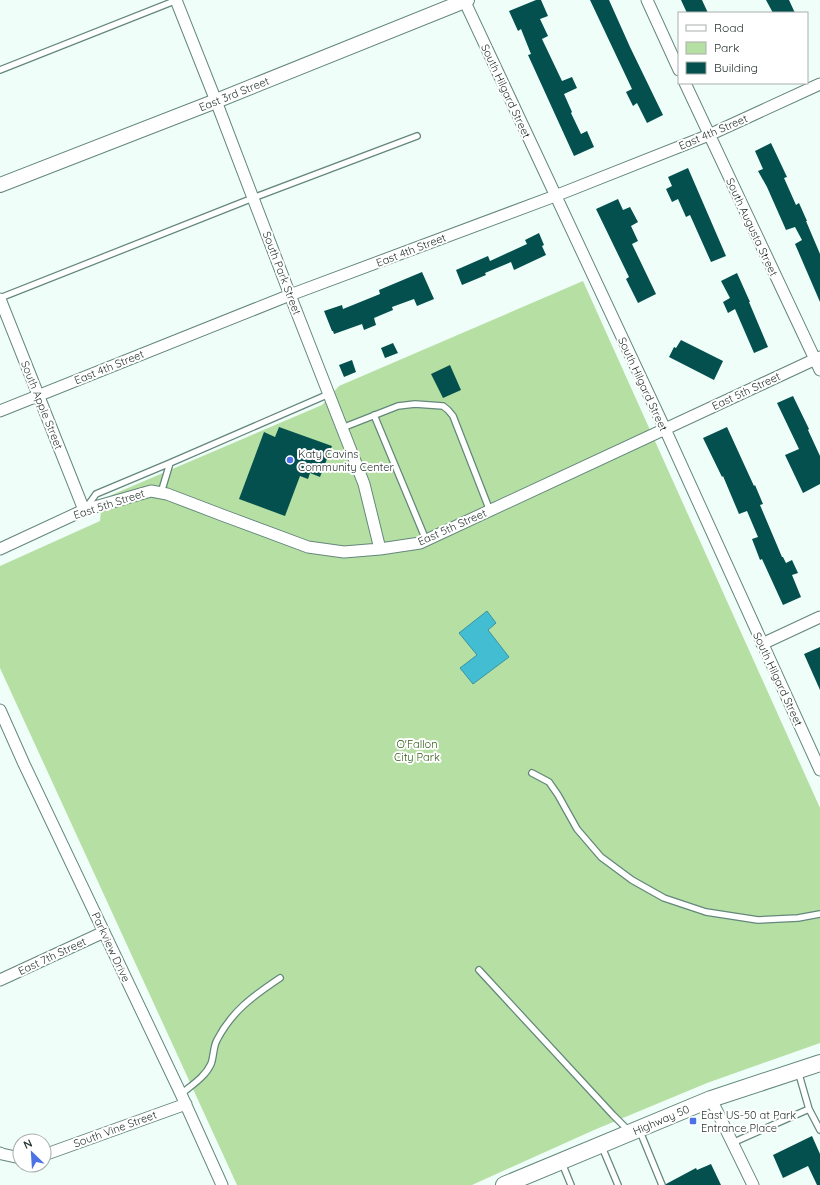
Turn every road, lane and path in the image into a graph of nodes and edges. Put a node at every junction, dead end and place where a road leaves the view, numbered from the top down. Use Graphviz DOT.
graph roads {
  1 [pos="176,0"];
  2 [pos="465,0"];
  3 [pos="647,0"];
  4 [pos="678,68"];
  5 [pos="0,70"];
  6 [pos="685,84"];
  7 [pos="820,84"];
  8 [pos="216,101"];
  9 [pos="709,135"];
  10 [pos="417,136"];
  11 [pos="0,185"];
  12 [pos="555,196"];
  13 [pos="253,198"];
  14 [pos="290,295"];
  15 [pos="0,299"];
  16 [pos="818,358"];
  17 [pos="820,370"];
  18 [pos="329,394"];
  19 [pos="38,396"];
  20 [pos="0,411"];
  21 [pos="374,415"];
  22 [pos="342,428"];
  23 [pos="665,429"];
  24 [pos="170,463"];
  25 [pos="161,493"];
  26 [pos="84,510"];
  27 [pos="490,511"];
  28 [pos="426,540"];
  29 [pos="0,549"];
  30 [pos="380,549"];
  31 [pos="820,617"];
  32 [pos="762,644"];
  33 [pos="0,710"];
  34 [pos="820,770"];
  35 [pos="532,772"];
  36 [pos="820,914"];
  37 [pos="104,932"];
  38 [pos="480,970"];
  39 [pos="280,978"];
  40 [pos="0,980"];
  41 [pos="820,1063"];
  42 [pos="798,1070"];
  43 [pos="183,1099"];
  44 [pos="711,1099"];
  45 [pos="809,1109"];
  46 [pos="820,1130"];
  47 [pos="635,1131"];
  48 [pos="732,1143"];
  49 [pos="601,1145"];
  50 [pos="52,1152"];
  51 [pos="0,1153"];
  52 [pos="12,1156"];
  53 [pos="561,1162"];
  54 [pos="222,1185"];
  55 [pos="504,1185"];
  56 [pos="571,1185"];
  57 [pos="618,1185"];
  58 [pos="662,1185"];
  59 [pos="752,1185"];
  1 -- 5 [label="lane"];
  1 -- 8 [label="street, South Park Street"];
  2 -- 8 [label="street, East 3rd Street"];
  2 -- 12 [label="street, South Hilgard Street"];
  3 -- 4 [label="street"];
  6 -- 9 [label="street, South Augusta Street"];
  7 -- 9 [label="street, East 4th Street"];
  8 -- 11 [label="street, East 3rd Street"];
  8 -- 13 [label="street, South Park Street"];
  9 -- 12 [label="street, East 4th Street"];
  9 -- 16 [label="street, South Augusta Street"];
  10 -- 13 [label="lane"];
  12 -- 14 [label="street, East 4th Street"];
  12 -- 23 [label="street, South Hilgard Street"];
  13 -- 14 [label="street, South Park Street"];
  13 -- 15 [label="lane"];
  14 -- 18 [label="street, South Park Street"];
  14 -- 19 [label="street, East 4th Street"];
  15 -- 19 [label="street, South Apple Street"];
  16 -- 17 [label="street, South Augusta Street"];
  16 -- 23 [label="street, East 5th Street"];
  18 -- 22 [label="street, South Park Street"];
  18 -- 24 [label="lane"];
  19 -- 20 [label="street, East 4th Street"];
  19 -- 26 [label="street, South Apple Street"];
  21 -- 22 [label="lane"];
  21 -- 27 [label="lane"];
  21 -- 28 [label="lane"];
  22 -- 30 [label="street, South Park Street"];
  23 -- 27 [label="street, East 5th Street"];
  23 -- 32 [label="street, South Hilgard Street"];
  24 -- 25 [label="lane"];
  24 -- 26 [label="lane"];
  25 -- 26 [label="street, East 5th Street"];
  25 -- 30 [label="street, East 5th Street"];
  26 -- 29 [label="street, East 5th Street"];
  27 -- 28 [label="street, East 5th Street"];
  28 -- 30 [label="street, East 5th Street"];
  31 -- 32 [label="street"];
  32 -- 34 [label="street, South Hilgard Street"];
  33 -- 37 [label="street, Parkview Drive"];
  35 -- 36 [label="lane"];
  37 -- 40 [label="street, East 7th Street"];
  37 -- 43 [label="street, Parkview Drive"];
  38 -- 47 [label="lane"];
  39 -- 43 [label="lane"];
  41 -- 42 [label="main road, Highway 50"];
  42 -- 44 [label="main road, Highway 50"];
  42 -- 45 [label="lane"];
  43 -- 50 [label="street, South Vine Street"];
  43 -- 54 [label="street, Parkview Drive"];
  44 -- 47 [label="main road, Highway 50"];
  44 -- 48 [label="street"];
  45 -- 46 [label="lane"];
  45 -- 48 [label="lane"];
  47 -- 49 [label="main road, Highway 50"];
  47 -- 58 [label="lane"];
  48 -- 59 [label="street"];
  49 -- 53 [label="main road, Highway 50"];
  49 -- 57 [label="lane"];
  51 -- 52 [label="street"];
  53 -- 55 [label="main road, Highway 50"];
  53 -- 56 [label="lane"];
}
